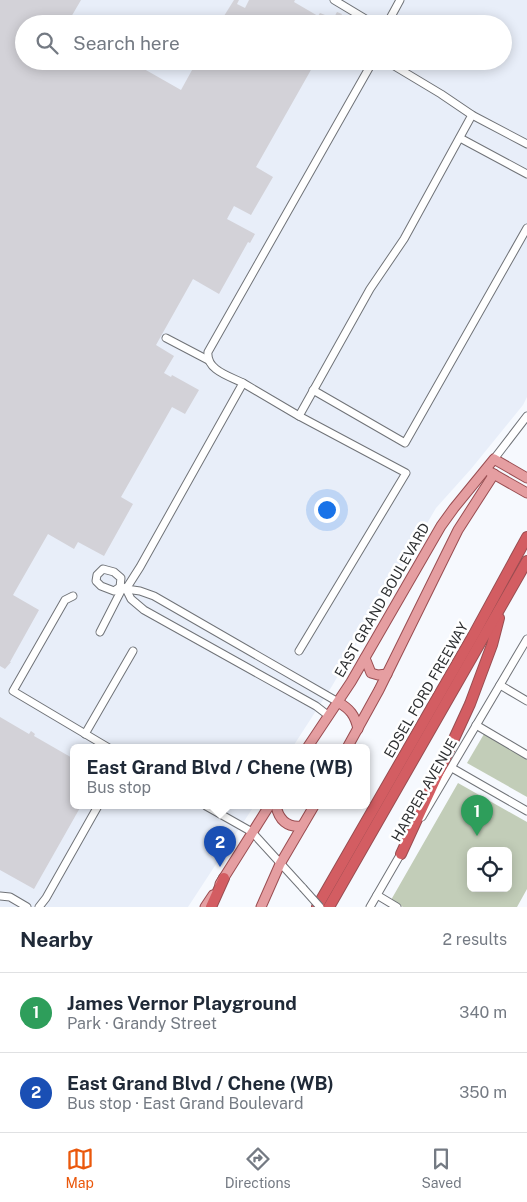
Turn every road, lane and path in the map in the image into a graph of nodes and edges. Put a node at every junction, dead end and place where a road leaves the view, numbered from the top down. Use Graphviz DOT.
graph roads {
  1 [pos="334,0"];
  2 [pos="400,0"];
  3 [pos="359,15"];
  4 [pos="392,15"];
  5 [pos="368,70"];
  6 [pos="401,70"];
  7 [pos="472,115"];
  8 [pos="460,138"];
  9 [pos="527,144"];
  10 [pos="527,174"];
  11 [pos="527,228"];
  12 [pos="166,338"];
  13 [pos="208,360"];
  14 [pos="243,383"];
  15 [pos="313,390"];
  16 [pos="299,416"];
  17 [pos="527,416"];
  18 [pos="494,459"];
  19 [pos="490,472"];
  20 [pos="524,476"];
  21 [pos="527,493"];
  22 [pos="527,537"];
  23 [pos="527,561"];
  24 [pos="123,588"];
  25 [pos="72,596"];
  26 [pos="501,606"];
  27 [pos="100,632"];
  28 [pos="526,643"];
  29 [pos="133,651"];
  30 [pos="299,651"];
  31 [pos="365,658"];
  32 [pos="387,674"];
  33 [pos="500,685"];
  34 [pos="527,701"];
  35 [pos="338,702"];
  36 [pos="329,716"];
  37 [pos="476,725"];
  38 [pos="358,729"];
  39 [pos="85,734"];
  40 [pos="102,744"];
  41 [pos="310,744"];
  42 [pos="349,744"];
  43 [pos="527,755"];
  44 [pos="452,768"];
  45 [pos="96,809"];
  46 [pos="211,809"];
  47 [pos="267,809"];
  48 [pos="277,809"];
  49 [pos="312,809"];
  50 [pos="527,811"];
  51 [pos="302,826"];
  52 [pos="252,832"];
  53 [pos="401,854"];
  54 [pos="280,864"];
  55 [pos="224,878"];
  56 [pos="377,895"];
  57 [pos="0,896"];
  58 [pos="372,906"];
  59 [pos="27,907"];
  60 [pos="38,907"];
  61 [pos="205,907"];
  62 [pos="210,907"];
  63 [pos="261,907"];
  64 [pos="319,907"];
  65 [pos="329,907"];
  66 [pos="397,907"];
  1 -- 3 [label="street"];
  2 -- 4 [label="street"];
  5 -- 13 [label="street"];
  6 -- 7 [label="street"];
  7 -- 8 [label="street"];
  7 -- 9 [label="street"];
  8 -- 10 [label="street"];
  8 -- 15 [label="street"];
  11 -- 15 [label="street"];
  12 -- 13 [label="street"];
  13 -- 14 [label="street"];
  14 -- 16 [label="street"];
  14 -- 24 [label="street"];
  15 -- 16 [label="street"];
  16 -- 30 [label="street"];
  17 -- 18 [label="street"];
  18 -- 19 [label="main road, EAST GRAND BOULEVARD"];
  18 -- 20 [label="main road"];
  19 -- 21 [label="main road"];
  19 -- 31 [label="main road, EAST GRAND BOULEVARD"];
  19 -- 32 [label="main road, EAST GRAND BOULEVARD"];
  22 -- 64 [label="highway, EDSEL FORD FREEWAY"];
  23 -- 26 [label="highway, EDSEL FORD FREEWAY"];
  24 -- 27 [label="street"];
  24 -- 35 [label="street"];
  24 -- 36 [label="street"];
  25 -- 39 [label="street"];
  26 -- 53 [label="highway"];
  26 -- 65 [label="highway, EDSEL FORD FREEWAY"];
  28 -- 33 [label="street, HARPER AVENUE"];
  29 -- 39 [label="street"];
  31 -- 32 [label="main road"];
  31 -- 35 [label="main road, EAST GRAND BOULEVARD"];
  32 -- 38 [label="main road, EAST GRAND BOULEVARD"];
  33 -- 34 [label="street"];
  33 -- 37 [label="street, HARPER AVENUE"];
  35 -- 36 [label="main road, EAST GRAND BOULEVARD"];
  35 -- 38 [label="main road"];
  36 -- 41 [label="main road, EAST GRAND BOULEVARD"];
  37 -- 43 [label="street"];
  37 -- 44 [label="street, HARPER AVENUE"];
  38 -- 42 [label="main road, EAST GRAND BOULEVARD"];
  39 -- 40 [label="street"];
  44 -- 50 [label="street"];
  44 -- 53 [label="street, HARPER AVENUE"];
  45 -- 60 [label="street"];
  46 -- 52 [label="street"];
  47 -- 52 [label="main road"];
  48 -- 51 [label="main road"];
  49 -- 51 [label="main road"];
  51 -- 54 [label="main road"];
  52 -- 54 [label="street"];
  52 -- 55 [label="main road"];
  53 -- 56 [label="street, HARPER AVENUE"];
  54 -- 63 [label="main road"];
  54 -- 64 [label="street, bridge"];
  55 -- 61 [label="main road"];
  55 -- 62 [label="highway"];
  56 -- 58 [label="street, HARPER AVENUE"];
  56 -- 66 [label="street"];
  57 -- 59 [label="street"];
}
